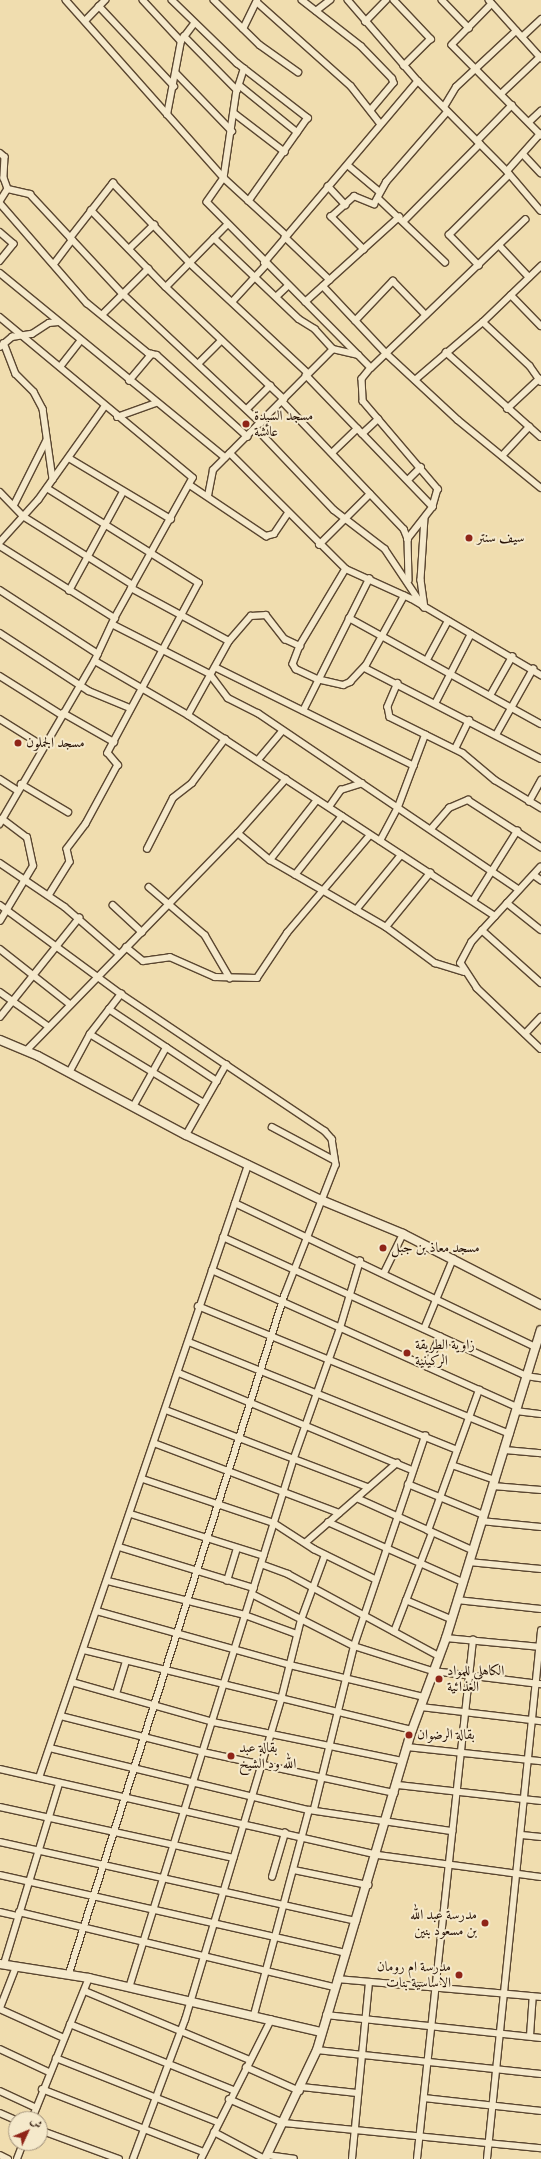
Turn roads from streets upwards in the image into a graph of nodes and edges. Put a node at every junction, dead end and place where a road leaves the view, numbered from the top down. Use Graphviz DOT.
graph roads {
  1 [pos="66,0"];
  2 [pos="105,0"];
  3 [pos="144,0"];
  4 [pos="172,0"];
  5 [pos="214,0"];
  6 [pos="302,0"];
  7 [pos="330,0"];
  8 [pos="348,0"];
  9 [pos="386,0"];
  10 [pos="394,0"];
  11 [pos="442,0"];
  12 [pos="257,1"];
  13 [pos="490,2"];
  14 [pos="99,6"];
  15 [pos="316,11"];
  16 [pos="541,19"];
  17 [pos="85,21"];
  18 [pos="365,22"];
  19 [pos="194,24"];
  20 [pos="469,28"];
  21 [pos="243,29"];
  22 [pos="516,30"];
  23 [pos="522,37"];
  24 [pos="183,38"];
  25 [pos="540,58"];
  26 [pos="404,66"];
  27 [pos="244,69"];
  28 [pos="476,69"];
  29 [pos="298,72"];
  30 [pos="176,74"];
  31 [pos="418,81"];
  32 [pos="174,86"];
  33 [pos="238,87"];
  34 [pos="501,94"];
  35 [pos="512,105"];
  36 [pos="371,110"];
  37 [pos="446,110"];
  38 [pos="541,111"];
  39 [pos="234,113"];
  40 [pos="167,115"];
  41 [pos="529,122"];
  42 [pos="380,124"];
  43 [pos="232,131"];
  44 [pos="297,132"];
  45 [pos="541,135"];
  46 [pos="478,142"];
  47 [pos="285,152"];
  48 [pos="0,153"];
  49 [pos="523,154"];
  50 [pos="349,166"];
  51 [pos="508,173"];
  52 [pos="541,173"];
  53 [pos="224,178"];
  54 [pos="328,186"];
  55 [pos="8,189"];
  56 [pos="379,191"];
  57 [pos="378,198"];
  58 [pos="249,201"];
  59 [pos="0,202"];
  60 [pos="346,206"];
  61 [pos="91,210"];
  62 [pos="541,211"];
  63 [pos="401,219"];
  64 [pos="525,220"];
  65 [pos="154,225"];
  66 [pos="227,225"];
  67 [pos="0,232"];
  68 [pos="286,236"];
  69 [pos="214,238"];
  70 [pos="71,239"];
  71 [pos="499,245"];
  72 [pos="129,249"];
  73 [pos="364,250"];
  74 [pos="0,261"];
  75 [pos="445,262"];
  76 [pos="190,263"];
  77 [pos="54,264"];
  78 [pos="265,264"];
  79 [pos="479,266"];
  80 [pos="148,269"];
  81 [pos="540,269"];
  82 [pos="0,273"];
  83 [pos="255,277"];
  84 [pos="529,277"];
  85 [pos="330,280"];
  86 [pos="288,286"];
  87 [pos="323,286"];
  88 [pos="166,287"];
  89 [pos="123,294"];
  90 [pos="511,295"];
  91 [pos="276,297"];
  92 [pos="232,302"];
  93 [pos="305,302"];
  94 [pos="103,314"];
  95 [pos="426,315"];
  96 [pos="0,317"];
  97 [pos="355,321"];
  98 [pos="59,322"];
  99 [pos="483,322"];
  100 [pos="541,326"];
  101 [pos="22,335"];
  102 [pos="80,341"];
  103 [pos="222,341"];
  104 [pos="2,345"];
  105 [pos="333,350"];
  106 [pos="446,352"];
  107 [pos="386,353"];
  108 [pos="152,354"];
  109 [pos="358,355"];
  110 [pos="198,364"];
  111 [pos="60,367"];
  112 [pos="371,368"];
  113 [pos="307,374"];
  114 [pos="415,380"];
  115 [pos="540,380"];
  116 [pos="129,381"];
  117 [pos="270,386"];
  118 [pos="283,400"];
  119 [pos="156,403"];
  120 [pos="106,406"];
  121 [pos="247,409"];
  122 [pos="507,410"];
  123 [pos="117,417"];
  124 [pos="378,419"];
  125 [pos="261,423"];
  126 [pos="528,427"];
  127 [pos="256,428"];
  128 [pos="359,431"];
  129 [pos="248,436"];
  130 [pos="541,437"];
  131 [pos="47,440"];
  132 [pos="230,453"];
  133 [pos="332,453"];
  134 [pos="502,456"];
  135 [pos="69,458"];
  136 [pos="225,458"];
  137 [pos="421,467"];
  138 [pos="53,479"];
  139 [pos="408,480"];
  140 [pos="190,485"];
  141 [pos="47,488"];
  142 [pos="541,488"];
  143 [pos="0,492"];
  144 [pos="123,492"];
  145 [pos="370,494"];
  146 [pos="208,496"];
  147 [pos="14,505"];
  148 [pos="433,507"];
  149 [pos="288,513"];
  150 [pos="23,516"];
  151 [pos="344,518"];
  152 [pos="425,518"];
  153 [pos="170,519"];
  154 [pos="106,522"];
  155 [pos="408,539"];
  156 [pos="0,542"];
  157 [pos="319,545"];
  158 [pos="0,546"];
  159 [pos="152,552"];
  160 [pos="87,557"];
  161 [pos="346,568"];
  162 [pos="369,580"];
  163 [pos="409,582"];
  164 [pos="132,587"];
  165 [pos="0,590"];
  166 [pos="69,591"];
  167 [pos="404,596"];
  168 [pos="424,607"];
  169 [pos="181,617"];
  170 [pos="349,618"];
  171 [pos="114,621"];
  172 [pos="448,621"];
  173 [pos="0,633"];
  174 [pos="471,634"];
  175 [pos="382,635"];
  176 [pos="229,641"];
  177 [pos="300,646"];
  178 [pos="162,650"];
  179 [pos="98,654"];
  180 [pos="512,657"];
  181 [pos="428,658"];
  182 [pos="95,661"];
  183 [pos="215,667"];
  184 [pos="365,668"];
  185 [pos="533,670"];
  186 [pos="452,672"];
  187 [pos="210,674"];
  188 [pos="541,675"];
  189 [pos="0,676"];
  190 [pos="317,679"];
  191 [pos="398,683"];
  192 [pos="80,685"];
  193 [pos="141,689"];
  194 [pos="491,694"];
  195 [pos="436,702"];
  196 [pos="514,706"];
  197 [pos="130,708"];
  198 [pos="303,711"];
  199 [pos="62,714"];
  200 [pos="188,715"];
  201 [pos="0,719"];
  202 [pos="469,720"];
  203 [pos="541,724"];
  204 [pos="282,731"];
  205 [pos="425,735"];
  206 [pos="496,735"];
  207 [pos="225,739"];
  208 [pos="114,742"];
  209 [pos="43,746"];
  210 [pos="455,749"];
  211 [pos="258,760"];
  212 [pos="541,760"];
  213 [pos="414,766"];
  214 [pos="0,779"];
  215 [pos="286,779"];
  216 [pos="541,780"];
  217 [pos="362,783"];
  218 [pos="21,784"];
  219 [pos="17,790"];
  220 [pos="317,800"];
  221 [pos="529,802"];
  222 [pos="398,806"];
  223 [pos="329,807"];
  224 [pos="541,808"];
  225 [pos="68,812"];
  226 [pos="342,816"];
  227 [pos="1,821"];
  228 [pos="431,829"];
  229 [pos="517,831"];
  230 [pos="238,833"];
  231 [pos="370,835"];
  232 [pos="380,841"];
  233 [pos="541,847"];
  234 [pos="147,849"];
  235 [pos="401,855"];
  236 [pos="270,860"];
  237 [pos="0,864"];
  238 [pos="541,867"];
  239 [pos="492,870"];
  240 [pos="430,873"];
  241 [pos="295,875"];
  242 [pos="534,875"];
  243 [pos="26,879"];
  244 [pos="541,880"];
  245 [pos="149,887"];
  246 [pos="519,890"];
  247 [pos="324,892"];
  248 [pos="49,895"];
  249 [pos="473,902"];
  250 [pos="507,903"];
  251 [pos="169,904"];
  252 [pos="0,905"];
  253 [pos="112,905"];
  254 [pos="7,909"];
  255 [pos="356,910"];
  256 [pos="495,916"];
  257 [pos="79,918"];
  258 [pos="0,921"];
  259 [pos="386,927"];
  260 [pos="482,930"];
  261 [pos="541,930"];
  262 [pos="142,932"];
  263 [pos="56,946"];
  264 [pos="126,947"];
  265 [pos="0,949"];
  266 [pos="119,954"];
  267 [pos="464,972"];
  268 [pos="35,974"];
  269 [pos="97,976"];
  270 [pos="230,978"];
  271 [pos="541,983"];
  272 [pos="0,992"];
  273 [pos="121,994"];
  274 [pos="13,1001"];
  275 [pos="70,1004"];
  276 [pos="109,1009"];
  277 [pos="0,1017"];
  278 [pos="541,1017"];
  279 [pos="48,1026"];
  280 [pos="90,1034"];
  281 [pos="525,1034"];
  282 [pos="0,1040"];
  283 [pos="166,1048"];
  284 [pos="541,1049"];
  285 [pos="26,1050"];
  286 [pos="226,1065"];
  287 [pos="151,1072"];
  288 [pos="69,1073"];
  289 [pos="217,1081"];
  290 [pos="204,1103"];
  291 [pos="133,1107"];
  292 [pos="272,1127"];
  293 [pos="186,1135"];
  294 [pos="334,1160"];
  295 [pos="248,1165"];
  296 [pos="321,1200"];
  297 [pos="235,1203"];
  298 [pos="403,1234"];
  299 [pos="223,1237"];
  300 [pos="308,1238"];
  301 [pos="453,1259"];
  302 [pos="360,1262"];
  303 [pos="212,1270"];
  304 [pos="296,1270"];
  305 [pos="384,1273"];
  306 [pos="349,1295"];
  307 [pos="436,1298"];
  308 [pos="284,1302"];
  309 [pos="541,1305"];
  310 [pos="198,1306"];
  311 [pos="340,1328"];
  312 [pos="424,1329"];
  313 [pos="541,1330"];
  314 [pos="273,1336"];
  315 [pos="440,1336"];
  316 [pos="189,1342"];
  317 [pos="536,1347"];
  318 [pos="328,1361"];
  319 [pos="427,1367"];
  320 [pos="262,1370"];
  321 [pos="179,1373"];
  322 [pos="526,1376"];
  323 [pos="541,1378"];
  324 [pos="479,1390"];
  325 [pos="318,1393"];
  326 [pos="250,1404"];
  327 [pos="516,1409"];
  328 [pos="166,1410"];
  329 [pos="541,1414"];
  330 [pos="468,1420"];
  331 [pos="306,1424"];
  332 [pos="510,1434"];
  333 [pos="425,1436"];
  334 [pos="240,1437"];
  335 [pos="154,1444"];
  336 [pos="457,1450"];
  337 [pos="505,1450"];
  338 [pos="541,1453"];
  339 [pos="294,1458"];
  340 [pos="397,1463"];
  341 [pos="452,1464"];
  342 [pos="412,1470"];
  343 [pos="228,1471"];
  344 [pos="143,1479"];
  345 [pos="494,1483"];
  346 [pos="408,1484"];
  347 [pos="368,1487"];
  348 [pos="541,1490"];
  349 [pos="284,1492"];
  350 [pos="440,1497"];
  351 [pos="357,1498"];
  352 [pos="218,1505"];
  353 [pos="339,1513"];
  354 [pos="131,1514"];
  355 [pos="483,1518"];
  356 [pos="396,1519"];
  357 [pos="328,1522"];
  358 [pos="274,1523"];
  359 [pos="541,1527"];
  360 [pos="430,1532"];
  361 [pos="207,1539"];
  362 [pos="305,1543"];
  363 [pos="119,1548"];
  364 [pos="237,1548"];
  365 [pos="385,1550"];
  366 [pos="472,1550"];
  367 [pos="326,1555"];
  368 [pos="264,1556"];
  369 [pos="469,1562"];
  370 [pos="261,1564"];
  371 [pos="419,1565"];
  372 [pos="541,1569"];
  373 [pos="196,1572"];
  374 [pos="376,1579"];
  375 [pos="108,1581"];
  376 [pos="227,1581"];
  377 [pos="463,1582"];
  378 [pos="312,1588"];
  379 [pos="253,1591"];
  380 [pos="406,1600"];
  381 [pos="457,1600"];
  382 [pos="187,1602"];
  383 [pos="541,1609"];
  384 [pos="97,1611"];
  385 [pos="245,1615"];
  386 [pos="364,1616"];
  387 [pos="301,1620"];
  388 [pos="451,1620"];
  389 [pos="394,1632"];
  390 [pos="541,1632"];
  391 [pos="176,1634"];
  392 [pos="298,1634"];
  393 [pos="446,1638"];
  394 [pos="473,1640"];
  395 [pos="354,1646"];
  396 [pos="540,1647"];
  397 [pos="234,1649"];
  398 [pos="84,1650"];
  399 [pos="439,1656"];
  400 [pos="126,1662"];
  401 [pos="290,1665"];
  402 [pos="433,1671"];
  403 [pos="164,1672"];
  404 [pos="468,1676"];
  405 [pos="345,1678"];
  406 [pos="72,1682"];
  407 [pos="538,1683"];
  408 [pos="225,1686"];
  409 [pos="116,1694"];
  410 [pos="424,1697"];
  411 [pos="281,1700"];
  412 [pos="154,1704"];
  413 [pos="420,1707"];
  414 [pos="336,1712"];
  415 [pos="463,1712"];
  416 [pos="61,1716"];
  417 [pos="533,1720"];
  418 [pos="541,1721"];
  419 [pos="213,1722"];
  420 [pos="412,1730"];
  421 [pos="271,1735"];
  422 [pos="143,1737"];
  423 [pos="327,1746"];
  424 [pos="407,1747"];
  425 [pos="50,1748"];
  426 [pos="203,1752"];
  427 [pos="459,1752"];
  428 [pos="529,1760"];
  429 [pos="403,1761"];
  430 [pos="541,1761"];
  431 [pos="262,1764"];
  432 [pos="134,1767"];
  433 [pos="0,1769"];
  434 [pos="321,1775"];
  435 [pos="39,1778"];
  436 [pos="193,1783"];
  437 [pos="59,1784"];
  438 [pos="396,1789"];
  439 [pos="455,1792"];
  440 [pos="252,1797"];
  441 [pos="124,1799"];
  442 [pos="525,1799"];
  443 [pos="541,1801"];
  444 [pos="0,1807"];
  445 [pos="311,1810"];
  446 [pos="183,1813"];
  447 [pos="48,1818"];
  448 [pos="388,1821"];
  449 [pos="244,1825"];
  450 [pos="452,1831"];
  451 [pos="114,1832"];
  452 [pos="285,1833"];
  453 [pos="522,1835"];
  454 [pos="303,1837"];
  455 [pos="541,1837"];
  456 [pos="0,1842"];
  457 [pos="173,1845"];
  458 [pos="38,1850"];
  459 [pos="378,1855"];
  460 [pos="233,1858"];
  461 [pos="105,1864"];
  462 [pos="449,1866"];
  463 [pos="294,1870"];
  464 [pos="0,1875"];
  465 [pos="518,1875"];
  466 [pos="272,1877"];
  467 [pos="541,1877"];
  468 [pos="162,1878"];
  469 [pos="28,1882"];
  470 [pos="368,1886"];
  471 [pos="223,1890"];
  472 [pos="95,1897"];
  473 [pos="284,1905"];
  474 [pos="154,1911"];
  475 [pos="0,1912"];
  476 [pos="19,1914"];
  477 [pos="356,1921"];
  478 [pos="214,1924"];
  479 [pos="84,1928"];
  480 [pos="275,1937"];
  481 [pos="143,1942"];
  482 [pos="346,1953"];
  483 [pos="204,1956"];
  484 [pos="2,1964"];
  485 [pos="16,1967"];
  486 [pos="265,1968"];
  487 [pos="69,1976"];
  488 [pos="88,1978"];
  489 [pos="336,1983"];
  490 [pos="369,1983"];
  491 [pos="129,1988"];
  492 [pos="435,1988"];
  493 [pos="85,1991"];
  494 [pos="504,1994"];
  495 [pos="533,1997"];
  496 [pos="541,1998"];
  497 [pos="190,2002"];
  498 [pos="0,2009"];
  499 [pos="254,2015"];
  500 [pos="326,2015"];
  501 [pos="271,2020"];
  502 [pos="365,2021"];
  503 [pos="70,2024"];
  504 [pos="431,2028"];
  505 [pos="182,2029"];
  506 [pos="321,2032"];
  507 [pos="502,2034"];
  508 [pos="530,2036"];
  509 [pos="64,2038"];
  510 [pos="541,2038"];
  511 [pos="0,2049"];
  512 [pos="317,2050"];
  513 [pos="362,2056"];
  514 [pos="56,2058"];
  515 [pos="250,2060"];
  516 [pos="169,2064"];
  517 [pos="428,2064"];
  518 [pos="246,2067"];
  519 [pos="497,2069"];
  520 [pos="49,2072"];
  521 [pos="541,2074"];
  522 [pos="42,2089"];
  523 [pos="301,2089"];
  524 [pos="233,2090"];
  525 [pos="0,2091"];
  526 [pos="357,2093"];
  527 [pos="155,2097"];
  528 [pos="424,2098"];
  529 [pos="229,2099"];
  530 [pos="493,2106"];
  531 [pos="36,2108"];
  532 [pos="35,2111"];
  533 [pos="541,2111"];
  534 [pos="218,2122"];
  535 [pos="284,2123"];
  536 [pos="356,2128"];
  537 [pos="143,2131"];
  538 [pos="214,2132"];
  539 [pos="48,2133"];
  540 [pos="420,2135"];
  541 [pos="489,2143"];
  542 [pos="541,2148"];
  543 [pos="204,2152"];
  544 [pos="0,2155"];
  545 [pos="266,2158"];
  546 [pos="8,2159"];
  547 [pos="119,2159"];
  548 [pos="133,2159"];
  549 [pos="201,2159"];
  550 [pos="294,2159"];
  551 [pos="352,2159"];
  552 [pos="417,2159"];
  553 [pos="487,2159"];
  1 -- 17 [label="street"];
  2 -- 14 [label="street"];
  3 -- 24 [label="street"];
  4 -- 19 [label="street"];
  5 -- 21 [label="street"];
  6 -- 15 [label="street"];
  7 -- 15 [label="street"];
  8 -- 18 [label="street"];
  9 -- 18 [label="street"];
  10 -- 26 [label="street"];
  11 -- 20 [label="street"];
  12 -- 21 [label="street"];
  12 -- 36 [label="street"];
  13 -- 20 [label="street"];
  13 -- 22 [label="street"];
  14 -- 17 [label="street"];
  14 -- 32 [label="street"];
  15 -- 36 [label="street"];
  16 -- 23 [label="street"];
  17 -- 40 [label="street"];
  18 -- 26 [label="street"];
  19 -- 24 [label="street"];
  19 -- 27 [label="street"];
  20 -- 28 [label="street"];
  21 -- 29 [label="street"];
  22 -- 23 [label="street"];
  22 -- 28 [label="street"];
  23 -- 25 [label="street"];
  24 -- 30 [label="street"];
  24 -- 33 [label="street"];
  25 -- 34 [label="street"];
  26 -- 31 [label="street"];
  27 -- 33 [label="street"];
  27 -- 44 [label="street"];
  28 -- 34 [label="street"];
  28 -- 37 [label="street"];
  30 -- 32 [label="street"];
  30 -- 43 [label="street"];
  31 -- 37 [label="street"];
  31 -- 42 [label="street"];
  32 -- 40 [label="street"];
  33 -- 39 [label="street"];
  33 -- 44 [label="street"];
  34 -- 35 [label="street"];
  35 -- 41 [label="street"];
  35 -- 46 [label="street"];
  36 -- 42 [label="street"];
  37 -- 46 [label="street"];
  37 -- 56 [label="street"];
  38 -- 41 [label="street"];
  39 -- 43 [label="street"];
  39 -- 47 [label="street"];
  40 -- 53 [label="street"];
  41 -- 45 [label="street"];
  42 -- 50 [label="street"];
  43 -- 53 [label="street"];
  44 -- 47 [label="street"];
  45 -- 49 [label="street"];
  46 -- 51 [label="street"];
  46 -- 63 [label="street"];
  47 -- 58 [label="street"];
  48 -- 55 [label="street"];
  49 -- 51 [label="street"];
  49 -- 52 [label="street"];
  50 -- 54 [label="street"];
  50 -- 56 [label="street"];
  51 -- 62 [label="street"];
  51 -- 79 [label="street"];
  53 -- 58 [label="street"];
  53 -- 66 [label="street"];
  54 -- 60 [label="street"];
  54 -- 68 [label="street"];
  55 -- 59 [label="street"];
  55 -- 70 [label="street"];
  56 -- 57 [label="street"];
  57 -- 60 [label="street"];
  57 -- 63 [label="street"];
  58 -- 68 [label="street"];
  59 -- 77 [label="street"];
  60 -- 73 [label="street"];
  61 -- 65 [label="street"];
  61 -- 70 [label="street"];
  61 -- 72 [label="street"];
  63 -- 73 [label="street"];
  63 -- 75 [label="street"];
  64 -- 71 [label="street"];
  65 -- 72 [label="street"];
  65 -- 76 [label="street"];
  66 -- 69 [label="street"];
  66 -- 78 [label="street"];
  67 -- 74 [label="street"];
  68 -- 78 [label="street"];
  68 -- 85 [label="street"];
  69 -- 76 [label="street"];
  69 -- 83 [label="street"];
  70 -- 77 [label="street"];
  70 -- 89 [label="street"];
  71 -- 79 [label="street"];
  71 -- 84 [label="street"];
  72 -- 80 [label="street"];
  73 -- 85 [label="street"];
  76 -- 88 [label="street"];
  76 -- 92 [label="street"];
  77 -- 94 [label="street"];
  78 -- 83 [label="street"];
  78 -- 86 [label="street"];
  79 -- 95 [label="street"];
  80 -- 88 [label="street"];
  80 -- 89 [label="street"];
  81 -- 84 [label="street"];
  82 -- 98 [label="street"];
  83 -- 91 [label="street"];
  83 -- 92 [label="street"];
  84 -- 90 [label="street"];
  85 -- 87 [label="street"];
  86 -- 91 [label="street"];
  86 -- 93 [label="street"];
  87 -- 93 [label="street"];
  87 -- 97 [label="street"];
  88 -- 103 [label="street"];
  89 -- 94 [label="street"];
  89 -- 110 [label="street"];
  90 -- 99 [label="street"];
  90 -- 100 [label="street"];
  91 -- 105 [label="street"];
  92 -- 113 [label="street"];
  93 -- 109 [label="street"];
  94 -- 108 [label="street"];
  95 -- 97 [label="street"];
  95 -- 107 [label="street"];
  96 -- 101 [label="street"];
  97 -- 107 [label="street"];
  98 -- 101 [label="street"];
  98 -- 102 [label="street"];
  99 -- 106 [label="street"];
  99 -- 115 [label="street"];
  101 -- 104 [label="street"];
  101 -- 111 [label="street"];
  102 -- 111 [label="street"];
  102 -- 116 [label="street"];
  103 -- 110 [label="street"];
  103 -- 117 [label="street"];
  104 -- 131 [label="street"];
  105 -- 109 [label="street"];
  105 -- 113 [label="street"];
  106 -- 114 [label="street"];
  106 -- 122 [label="street"];
  107 -- 112 [label="street"];
  107 -- 114 [label="street"];
  108 -- 116 [label="street"];
  108 -- 129 [label="street"];
  109 -- 112 [label="street"];
  110 -- 121 [label="street"];
  111 -- 120 [label="street"];
  112 -- 124 [label="street"];
  113 -- 118 [label="street"];
  113 -- 128 [label="street"];
  114 -- 134 [label="street"];
  115 -- 122 [label="street"];
  116 -- 119 [label="street"];
  117 -- 118 [label="street"];
  117 -- 121 [label="street"];
  118 -- 125 [label="street"];
  118 -- 133 [label="street"];
  119 -- 123 [label="street"];
  119 -- 136 [label="street"];
  120 -- 123 [label="street"];
  120 -- 135 [label="street"];
  121 -- 125 [label="street"];
  122 -- 126 [label="street"];
  123 -- 140 [label="street"];
  124 -- 128 [label="street"];
  124 -- 137 [label="street"];
  125 -- 127 [label="street"];
  126 -- 130 [label="street"];
  126 -- 134 [label="street"];
  127 -- 129 [label="street"];
  127 -- 151 [label="street"];
  128 -- 133 [label="street"];
  128 -- 139 [label="street"];
  129 -- 132 [label="street"];
  131 -- 138 [label="street"];
  131 -- 147 [label="street"];
  132 -- 136 [label="street"];
  132 -- 149 [label="street"];
  133 -- 145 [label="street"];
  134 -- 142 [label="street"];
  135 -- 138 [label="street"];
  135 -- 144 [label="street"];
  136 -- 146 [label="street"];
  137 -- 139 [label="street"];
  137 -- 148 [label="street"];
  138 -- 141 [label="street"];
  139 -- 148 [label="street"];
  140 -- 146 [label="street"];
  140 -- 153 [label="street"];
  141 -- 150 [label="street"];
  141 -- 154 [label="street"];
  143 -- 147 [label="street"];
  144 -- 153 [label="street"];
  144 -- 154 [label="street"];
  145 -- 151 [label="street"];
  145 -- 155 [label="street"];
  146 -- 149 [label="street"];
  147 -- 150 [label="street"];
  148 -- 152 [label="street"];
  149 -- 157 [label="street"];
  150 -- 156 [label="street"];
  150 -- 160 [label="street"];
  151 -- 157 [label="street"];
  151 -- 163 [label="street"];
  152 -- 155 [label="street"];
  152 -- 168 [label="street"];
  153 -- 159 [label="street"];
  154 -- 159 [label="street"];
  154 -- 160 [label="street"];
  155 -- 163 [label="street"];
  157 -- 161 [label="street"];
  158 -- 166 [label="street"];
  159 -- 164 [label="street"];
  159 -- 169 [label="street"];
  160 -- 164 [label="street"];
  160 -- 166 [label="street"];
  161 -- 162 [label="street"];
  161 -- 177 [label="street"];
  162 -- 167 [label="street"];
  162 -- 170 [label="street"];
  163 -- 168 [label="street"];
  164 -- 169 [label="street"];
  164 -- 171 [label="street"];
  165 -- 179 [label="street"];
  166 -- 171 [label="street"];
  167 -- 168 [label="street"];
  167 -- 175 [label="street"];
  168 -- 172 [label="street"];
  169 -- 176 [label="street"];
  169 -- 178 [label="street"];
  170 -- 175 [label="street"];
  170 -- 190 [label="street"];
  171 -- 178 [label="street"];
  171 -- 179 [label="street"];
  172 -- 174 [label="street"];
  172 -- 181 [label="street"];
  173 -- 192 [label="street"];
  174 -- 180 [label="street"];
  174 -- 186 [label="street"];
  175 -- 181 [label="street"];
  175 -- 184 [label="street"];
  176 -- 177 [label="street"];
  176 -- 183 [label="street"];
  177 -- 190 [label="street"];
  178 -- 187 [label="street"];
  178 -- 193 [label="street"];
  179 -- 182 [label="street"];
  180 -- 185 [label="street"];
  180 -- 194 [label="street"];
  181 -- 186 [label="street"];
  182 -- 192 [label="street"];
  182 -- 193 [label="street"];
  183 -- 187 [label="street"];
  183 -- 198 [label="street"];
  184 -- 190 [label="street"];
  184 -- 191 [label="street"];
  185 -- 188 [label="street"];
  185 -- 196 [label="street"];
  186 -- 194 [label="street"];
  186 -- 195 [label="street"];
  187 -- 200 [label="street"];
  187 -- 204 [label="street"];
  189 -- 199 [label="street"];
  190 -- 198 [label="street"];
  191 -- 195 [label="street"];
  191 -- 205 [label="street"];
  192 -- 197 [label="street"];
  192 -- 199 [label="street"];
  193 -- 197 [label="street"];
  193 -- 200 [label="street"];
  194 -- 196 [label="street"];
  195 -- 202 [label="street"];
  196 -- 203 [label="street"];
  196 -- 206 [label="street"];
  197 -- 208 [label="street"];
  198 -- 213 [label="street"];
  199 -- 208 [label="street"];
  199 -- 209 [label="street"];
  200 -- 207 [label="street"];
  201 -- 209 [label="street"];
  202 -- 206 [label="street"];
  202 -- 210 [label="street"];
  204 -- 211 [label="street"];
  204 -- 217 [label="street"];
  205 -- 210 [label="street"];
  205 -- 213 [label="street"];
  206 -- 212 [label="street"];
  207 -- 211 [label="street"];
  207 -- 234 [label="street"];
  208 -- 248 [label="street"];
  209 -- 218 [label="street"];
  210 -- 221 [label="street"];
  211 -- 215 [label="street"];
  213 -- 222 [label="street"];
  214 -- 219 [label="street"];
  215 -- 220 [label="street"];
  215 -- 230 [label="street"];
  216 -- 221 [label="street"];
  217 -- 222 [label="street"];
  217 -- 223 [label="street"];
  218 -- 219 [label="street"];
  218 -- 225 [label="street"];
  219 -- 227 [label="street"];
  220 -- 223 [label="street"];
  220 -- 236 [label="street"];
  221 -- 224 [label="street"];
  222 -- 228 [label="street"];
  222 -- 232 [label="street"];
  223 -- 226 [label="street"];
  226 -- 231 [label="street"];
  226 -- 241 [label="street"];
  227 -- 243 [label="street"];
  228 -- 229 [label="street"];
  228 -- 239 [label="street"];
  229 -- 233 [label="street"];
  229 -- 239 [label="street"];
  230 -- 236 [label="street"];
  230 -- 251 [label="street"];
  231 -- 232 [label="street"];
  231 -- 247 [label="street"];
  232 -- 235 [label="street"];
  235 -- 240 [label="street"];
  235 -- 255 [label="street"];
  236 -- 241 [label="street"];
  237 -- 243 [label="street"];
  238 -- 242 [label="street"];
  239 -- 246 [label="street"];
  239 -- 249 [label="street"];
  240 -- 249 [label="street"];
  240 -- 259 [label="street"];
  241 -- 247 [label="street"];
  242 -- 244 [label="street"];
  242 -- 246 [label="street"];
  243 -- 248 [label="street"];
  243 -- 254 [label="street"];
  245 -- 251 [label="street"];
  246 -- 250 [label="street"];
  247 -- 255 [label="street"];
  247 -- 270 [label="street"];
  248 -- 257 [label="street"];
  249 -- 256 [label="street"];
  250 -- 256 [label="street"];
  250 -- 261 [label="street"];
  251 -- 262 [label="street"];
  251 -- 270 [label="street"];
  252 -- 254 [label="street"];
  253 -- 262 [label="street"];
  254 -- 258 [label="street"];
  254 -- 263 [label="street"];
  255 -- 259 [label="street"];
  256 -- 260 [label="street"];
  257 -- 263 [label="street"];
  257 -- 266 [label="street"];
  259 -- 267 [label="street"];
  260 -- 267 [label="street"];
  260 -- 271 [label="street"];
  262 -- 264 [label="street"];
  263 -- 268 [label="street"];
  263 -- 269 [label="street"];
  264 -- 266 [label="street"];
  264 -- 270 [label="street"];
  265 -- 268 [label="street"];
  266 -- 269 [label="street"];
  267 -- 281 [label="street"];
  268 -- 274 [label="street"];
  268 -- 275 [label="street"];
  269 -- 273 [label="street"];
  269 -- 275 [label="street"];
  272 -- 274 [label="street"];
  273 -- 276 [label="street"];
  273 -- 286 [label="street"];
  274 -- 277 [label="street"];
  274 -- 279 [label="street"];
  275 -- 279 [label="street"];
  276 -- 280 [label="street"];
  276 -- 283 [label="street"];
  278 -- 281 [label="street"];
  279 -- 285 [label="street"];
  280 -- 287 [label="street"];
  280 -- 288 [label="street"];
  281 -- 284 [label="street"];
  282 -- 285 [label="street"];
  283 -- 287 [label="street"];
  283 -- 289 [label="street"];
  285 -- 288 [label="street"];
  286 -- 289 [label="street"];
  286 -- 294 [label="street"];
  287 -- 290 [label="street"];
  287 -- 291 [label="street"];
  288 -- 291 [label="street"];
  289 -- 290 [label="street"];
  290 -- 293 [label="street"];
  291 -- 293 [label="street"];
  292 -- 294 [label="street"];
  293 -- 295 [label="street"];
  294 -- 296 [label="street"];
  295 -- 296 [label="street"];
  295 -- 297 [label="street"];
  296 -- 298 [label="street"];
  296 -- 300 [label="street"];
  297 -- 299 [label="street"];
  297 -- 300 [label="street"];
  298 -- 301 [label="street"];
  298 -- 305 [label="street"];
  299 -- 303 [label="street"];
  299 -- 304 [label="street"];
  300 -- 302 [label="street"];
  300 -- 304 [label="street"];
  301 -- 307 [label="street"];
  301 -- 309 [label="street"];
  302 -- 305 [label="street"];
  302 -- 306 [label="street"];
  303 -- 308 [label="street"];
  303 -- 310 [label="street"];
  304 -- 306 [label="street"];
  304 -- 308 [label="street"];
  305 -- 307 [label="street"];
  306 -- 311 [label="street"];
  306 -- 312 [label="street"];
  307 -- 312 [label="street"];
  307 -- 317 [label="street"];
  308 -- 311 [label="street"];
  308 -- 314 [label="street"];
  310 -- 314 [label="street"];
  310 -- 316 [label="street"];
  311 -- 318 [label="street"];
  311 -- 319 [label="street"];
  312 -- 315 [label="street"];
  313 -- 317 [label="street"];
  314 -- 318 [label="street"];
  314 -- 320 [label="street"];
  315 -- 319 [label="street"];
  315 -- 322 [label="street"];
  316 -- 320 [label="street"];
  316 -- 321 [label="street"];
  317 -- 322 [label="street"];
  318 -- 325 [label="street"];
  318 -- 330 [label="street"];
  319 -- 324 [label="street"];
  320 -- 325 [label="street"];
  320 -- 326 [label="street"];
  321 -- 326 [label="street"];
  321 -- 328 [label="street"];
  322 -- 323 [label="street"];
  322 -- 327 [label="street"];
  324 -- 327 [label="street"];
  324 -- 330 [label="street"];
  325 -- 331 [label="street"];
  325 -- 333 [label="street"];
  326 -- 331 [label="street"];
  326 -- 334 [label="street"];
  327 -- 329 [label="street"];
  327 -- 332 [label="street"];
  328 -- 334 [label="street"];
  328 -- 335 [label="street"];
  330 -- 332 [label="street"];
  330 -- 336 [label="street"];
  331 -- 339 [label="street"];
  331 -- 340 [label="street"];
  332 -- 337 [label="street"];
  333 -- 336 [label="street"];
  333 -- 342 [label="street"];
  334 -- 339 [label="street"];
  334 -- 343 [label="street"];
  335 -- 343 [label="street"];
  335 -- 344 [label="street"];
  336 -- 341 [label="street"];
  337 -- 338 [label="street"];
  337 -- 345 [label="street"];
  339 -- 347 [label="street"];
  339 -- 349 [label="street"];
  340 -- 342 [label="street"];
  340 -- 347 [label="street"];
  341 -- 345 [label="street"];
  341 -- 350 [label="street"];
  342 -- 346 [label="street"];
  343 -- 349 [label="street"];
  343 -- 352 [label="street"];
  344 -- 352 [label="street"];
  344 -- 354 [label="street"];
  345 -- 348 [label="street"];
  345 -- 355 [label="street"];
  346 -- 350 [label="street"];
  346 -- 356 [label="street"];
  347 -- 351 [label="street"];
  349 -- 353 [label="street"];
  349 -- 358 [label="street"];
  350 -- 355 [label="street"];
  350 -- 360 [label="street"];
  351 -- 353 [label="street"];
  351 -- 356 [label="street"];
  352 -- 358 [label="street"];
  352 -- 361 [label="street"];
  353 -- 357 [label="street"];
  354 -- 361 [label="street"];
  354 -- 363 [label="street"];
  355 -- 359 [label="street"];
  355 -- 366 [label="street"];
  356 -- 360 [label="street"];
  356 -- 365 [label="street"];
  357 -- 362 [label="street"];
  357 -- 365 [label="street"];
  358 -- 362 [label="street"];
  358 -- 368 [label="street"];
  360 -- 366 [label="street"];
  360 -- 371 [label="street"];
  361 -- 364 [label="street"];
  361 -- 373 [label="street"];
  362 -- 367 [label="street"];
  363 -- 373 [label="street"];
  363 -- 375 [label="street"];
  364 -- 368 [label="street"];
  364 -- 376 [label="street"];
  365 -- 371 [label="street"];
  365 -- 374 [label="street"];
  366 -- 369 [label="street"];
  367 -- 374 [label="street"];
  367 -- 378 [label="street"];
  368 -- 370 [label="street"];
  369 -- 372 [label="street"];
  369 -- 377 [label="street"];
  370 -- 378 [label="street"];
  370 -- 379 [label="street"];
  371 -- 377 [label="street"];
  371 -- 380 [label="street"];
  373 -- 376 [label="street"];
  373 -- 382 [label="street"];
  374 -- 386 [label="street"];
  375 -- 382 [label="street"];
  375 -- 384 [label="street"];
  376 -- 379 [label="street"];
  377 -- 381 [label="street"];
  378 -- 386 [label="street"];
  378 -- 387 [label="street"];
  379 -- 385 [label="street"];
  379 -- 387 [label="street"];
  380 -- 388 [label="street"];
  380 -- 389 [label="street"];
  381 -- 383 [label="street"];
  381 -- 388 [label="street"];
  382 -- 385 [label="street"];
  382 -- 391 [label="street"];
  384 -- 391 [label="street"];
  384 -- 398 [label="street"];
  385 -- 392 [label="street"];
  385 -- 397 [label="street"];
  386 -- 389 [label="street"];
  386 -- 395 [label="street"];
  387 -- 392 [label="street"];
  387 -- 395 [label="street"];
  388 -- 393 [label="street"];
  389 -- 399 [label="street"];
  390 -- 396 [label="street"];
  391 -- 397 [label="street"];
  391 -- 403 [label="street"];
  392 -- 401 [label="street"];
  393 -- 394 [label="street"];
  393 -- 399 [label="street"];
  394 -- 396 [label="street"];
  394 -- 404 [label="street"];
  395 -- 402 [label="street"];
  395 -- 405 [label="street"];
  396 -- 407 [label="street"];
  397 -- 401 [label="street"];
  397 -- 408 [label="street"];
  398 -- 400 [label="street"];
  398 -- 406 [label="street"];
  399 -- 402 [label="street"];
  400 -- 403 [label="street"];
  400 -- 409 [label="street"];
  401 -- 405 [label="street"];
  401 -- 411 [label="street"];
  402 -- 404 [label="street"];
  402 -- 410 [label="street"];
  403 -- 408 [label="street"];
  403 -- 412 [label="street"];
  404 -- 407 [label="street"];
  404 -- 415 [label="street"];
  405 -- 410 [label="street"];
  405 -- 414 [label="street"];
  406 -- 409 [label="street"];
  406 -- 416 [label="street"];
  407 -- 417 [label="street"];
  408 -- 411 [label="street"];
  408 -- 419 [label="street"];
  409 -- 412 [label="street"];
  410 -- 413 [label="street"];
  411 -- 414 [label="street"];
  411 -- 421 [label="street"];
  412 -- 419 [label="street"];
  412 -- 422 [label="street"];
  413 -- 415 [label="street"];
  413 -- 420 [label="street"];
  414 -- 420 [label="street"];
  414 -- 423 [label="street"];
  415 -- 417 [label="street"];
  415 -- 427 [label="street"];
  416 -- 422 [label="street"];
  416 -- 425 [label="street"];
  417 -- 418 [label="street"];
  417 -- 428 [label="street"];
  419 -- 421 [label="street"];
  419 -- 426 [label="street"];
  420 -- 424 [label="street"];
  421 -- 423 [label="street"];
  421 -- 431 [label="street"];
  422 -- 426 [label="street"];
  422 -- 432 [label="street"];
  423 -- 429 [label="street"];
  423 -- 434 [label="street"];
  424 -- 427 [label="street"];
  424 -- 429 [label="street"];
  425 -- 432 [label="street"];
  425 -- 435 [label="street"];
  426 -- 431 [label="street"];
  426 -- 436 [label="street"];
  427 -- 428 [label="street"];
  427 -- 439 [label="street"];
  428 -- 430 [label="street"];
  428 -- 442 [label="street"];
  429 -- 438 [label="street"];
  431 -- 434 [label="street"];
  431 -- 440 [label="street"];
  432 -- 436 [label="street"];
  432 -- 441 [label="street"];
  433 -- 435 [label="street"];
  434 -- 438 [label="street"];
  434 -- 445 [label="street"];
  435 -- 437 [label="street"];
  436 -- 440 [label="street"];
  436 -- 446 [label="street"];
  437 -- 441 [label="street"];
  437 -- 447 [label="street"];
  438 -- 439 [label="street"];
  438 -- 448 [label="street"];
  439 -- 442 [label="street"];
  439 -- 450 [label="street"];
  440 -- 445 [label="street"];
  440 -- 449 [label="street"];
  441 -- 446 [label="street"];
  441 -- 451 [label="street"];
  442 -- 443 [label="street"];
  442 -- 453 [label="street"];
  444 -- 447 [label="street"];
  445 -- 448 [label="street"];
  445 -- 454 [label="street"];
  446 -- 449 [label="street"];
  446 -- 457 [label="street"];
  447 -- 451 [label="street"];
  447 -- 458 [label="street"];
  448 -- 450 [label="street"];
  448 -- 459 [label="street"];
  449 -- 452 [label="street"];
  449 -- 460 [label="street"];
  450 -- 462 [label="street"];
  451 -- 457 [label="street"];
  451 -- 461 [label="street"];
  452 -- 454 [label="street"];
  452 -- 466 [label="street"];
  453 -- 455 [label="street"];
  453 -- 465 [label="street"];
  454 -- 459 [label="street"];
  454 -- 463 [label="street"];
  456 -- 458 [label="street"];
  457 -- 460 [label="street"];
  457 -- 468 [label="street"];
  458 -- 461 [label="street"];
  458 -- 469 [label="street"];
  459 -- 462 [label="street"];
  459 -- 470 [label="street"];
  460 -- 471 [label="street"];
  461 -- 468 [label="street"];
  461 -- 472 [label="street"];
  462 -- 465 [label="street"];
  462 -- 492 [label="street"];
  463 -- 470 [label="street"];
  463 -- 473 [label="street"];
  464 -- 469 [label="street"];
  465 -- 467 [label="street"];
  465 -- 494 [label="street"];
  468 -- 471 [label="street"];
  468 -- 474 [label="street"];
  469 -- 472 [label="street"];
  469 -- 476 [label="street"];
  470 -- 477 [label="street"];
  471 -- 473 [label="street"];
  471 -- 478 [label="street"];
  472 -- 474 [label="street"];
  472 -- 479 [label="street"];
  473 -- 477 [label="street"];
  473 -- 480 [label="street"];
  474 -- 478 [label="street"];
  474 -- 481 [label="street"];
  475 -- 476 [label="street"];
  476 -- 479 [label="street"];
  476 -- 484 [label="street"];
  477 -- 482 [label="street"];
  478 -- 480 [label="street"];
  478 -- 483 [label="street"];
  479 -- 481 [label="street"];
  479 -- 487 [label="street"];
  480 -- 482 [label="street"];
  480 -- 486 [label="street"];
  481 -- 483 [label="street"];
  481 -- 491 [label="street"];
  482 -- 489 [label="street"];
  483 -- 486 [label="street"];
  483 -- 497 [label="street"];
  484 -- 485 [label="street"];
  485 -- 487 [label="street"];
  485 -- 498 [label="street"];
  486 -- 489 [label="street"];
  486 -- 499 [label="street"];
  487 -- 488 [label="street"];
  488 -- 491 [label="street"];
  488 -- 493 [label="street"];
  489 -- 490 [label="street"];
  489 -- 500 [label="street"];
  490 -- 492 [label="street"];
  490 -- 502 [label="street"];
  491 -- 497 [label="street"];
  492 -- 494 [label="street"];
  492 -- 504 [label="street"];
  493 -- 503 [label="street"];
  493 -- 505 [label="street"];
  494 -- 495 [label="street"];
  494 -- 507 [label="street"];
  495 -- 496 [label="street"];
  495 -- 508 [label="street"];
  497 -- 499 [label="street"];
  497 -- 505 [label="street"];
  498 -- 509 [label="street"];
  499 -- 501 [label="street"];
  500 -- 502 [label="street"];
  500 -- 506 [label="street"];
  501 -- 506 [label="street"];
  501 -- 515 [label="street"];
  502 -- 504 [label="street"];
  502 -- 513 [label="street"];
  503 -- 509 [label="street"];
  503 -- 516 [label="street"];
  504 -- 507 [label="street"];
  504 -- 517 [label="street"];
  505 -- 515 [label="street"];
  505 -- 516 [label="street"];
  506 -- 512 [label="street"];
  507 -- 508 [label="street"];
  507 -- 519 [label="street"];
  508 -- 510 [label="street"];
  509 -- 514 [label="street"];
  511 -- 520 [label="street"];
  512 -- 513 [label="street"];
  512 -- 523 [label="street"];
  513 -- 517 [label="street"];
  513 -- 526 [label="street"];
  514 -- 520 [label="street"];
  514 -- 527 [label="street"];
  515 -- 518 [label="street"];
  516 -- 524 [label="street"];
  516 -- 527 [label="street"];
  517 -- 519 [label="street"];
  517 -- 528 [label="street"];
  518 -- 523 [label="street"];
  518 -- 524 [label="street"];
  519 -- 521 [label="street"];
  519 -- 530 [label="street"];
  520 -- 522 [label="street"];
  522 -- 531 [label="street"];
  522 -- 537 [label="street"];
  523 -- 526 [label="street"];
  523 -- 535 [label="street"];
  524 -- 529 [label="street"];
  525 -- 531 [label="street"];
  526 -- 536 [label="street"];
  527 -- 534 [label="street"];
  527 -- 537 [label="street"];
  528 -- 530 [label="street"];
  528 -- 540 [label="street"];
  529 -- 534 [label="street"];
  529 -- 535 [label="street"];
  530 -- 533 [label="street"];
  530 -- 541 [label="street"];
  531 -- 532 [label="street"];
  534 -- 538 [label="street"];
  535 -- 536 [label="street"];
  535 -- 545 [label="street"];
  536 -- 540 [label="street"];
  536 -- 551 [label="street"];
  537 -- 543 [label="street"];
  537 -- 548 [label="street"];
  538 -- 543 [label="street"];
  538 -- 545 [label="street"];
  539 -- 547 [label="street"];
  540 -- 541 [label="street"];
  540 -- 552 [label="street"];
  541 -- 542 [label="street"];
  541 -- 553 [label="street"];
  543 -- 549 [label="street"];
  544 -- 546 [label="street"];
  545 -- 550 [label="street"];
}
